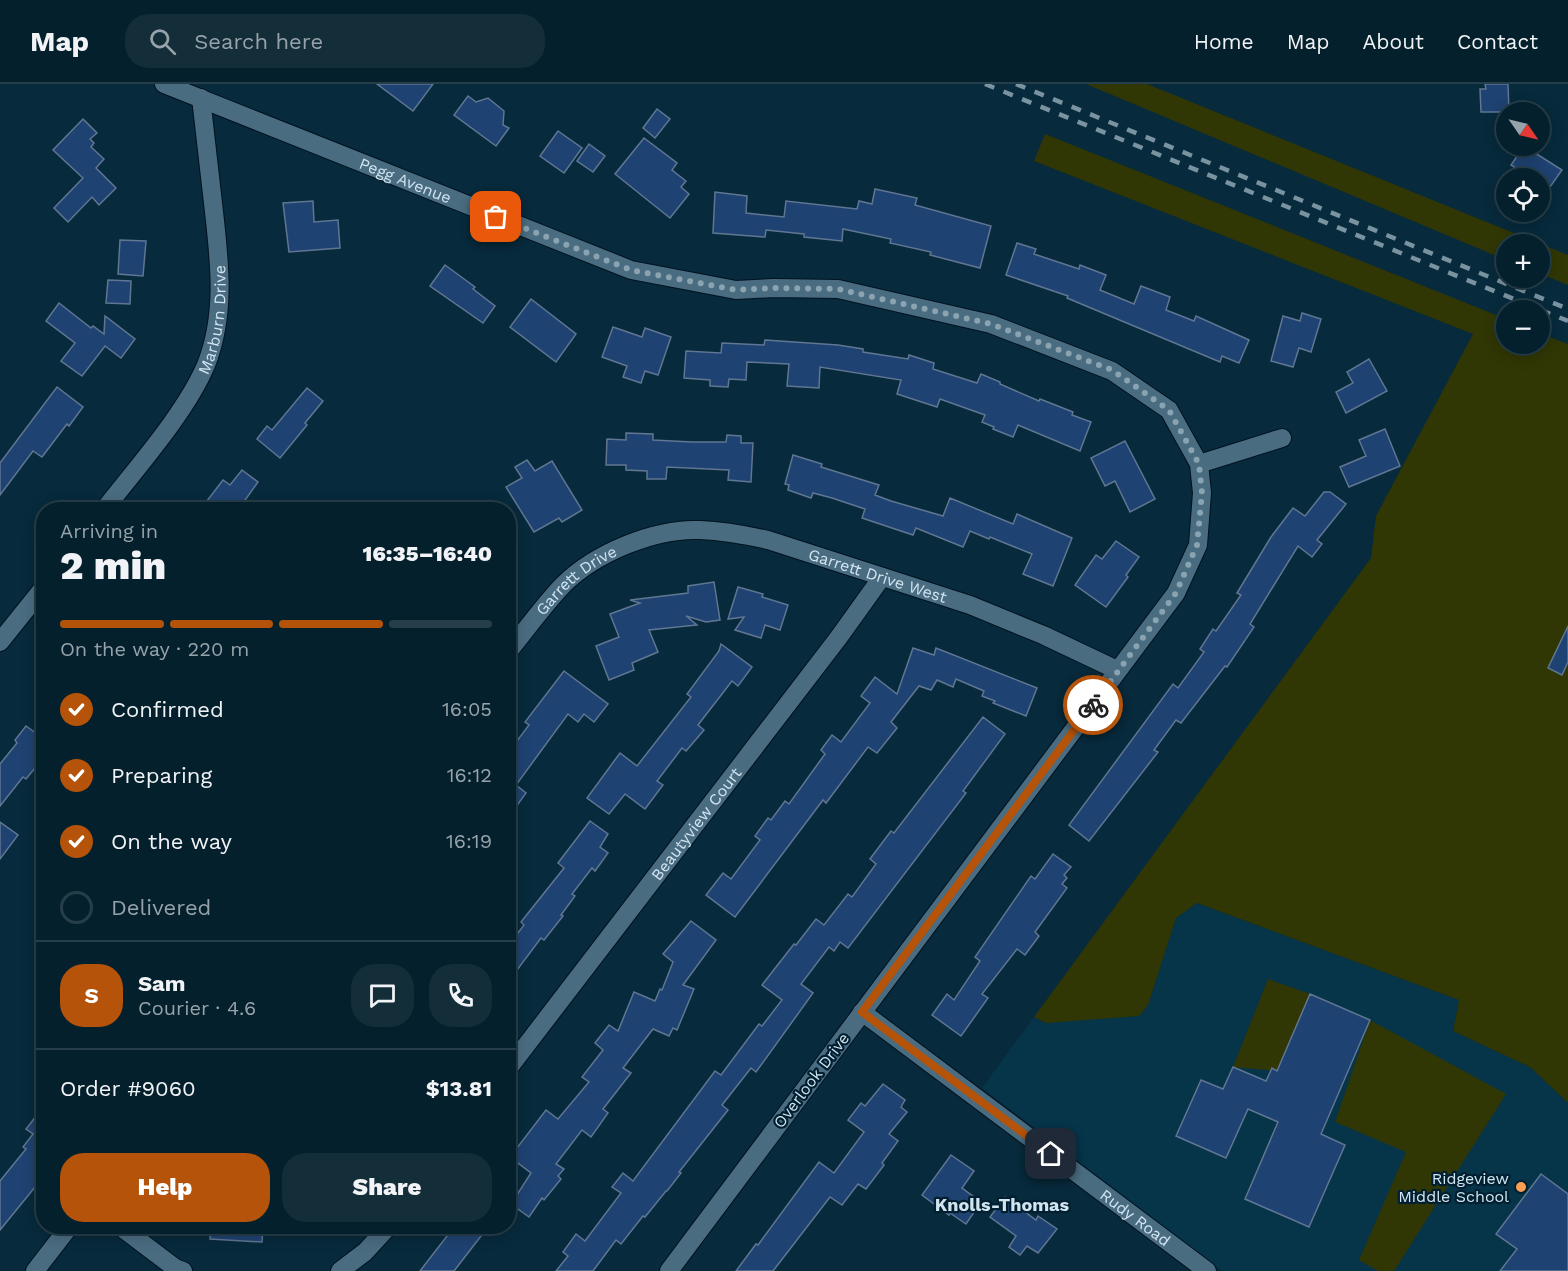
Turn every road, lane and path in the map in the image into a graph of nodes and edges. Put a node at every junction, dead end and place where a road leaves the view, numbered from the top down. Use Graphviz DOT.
graph roads {
  1 [pos="164,84"];
  2 [pos="201,99"];
  3 [pos="1282,438"];
  4 [pos="1199,464"];
  5 [pos="110,502"];
  6 [pos="628,544"];
  7 [pos="882,577"];
  8 [pos="36,597"];
  9 [pos="0,642"];
  10 [pos="516,642"];
  11 [pos="1117,670"];
  12 [pos="862,1012"];
  13 [pos="516,1060"];
  14 [pos="64,1234"];
  15 [pos="130,1234"];
  16 [pos="382,1234"];
  17 [pos="35,1271"];
  18 [pos="183,1271"];
  19 [pos="340,1271"];
  20 [pos="669,1271"];
  21 [pos="1207,1271"];
  1 -- 2 [label="street, Pegg Avenue"];
  2 -- 4 [label="street, Pegg Avenue"];
  2 -- 5 [label="street, Marburn Drive"];
  3 -- 4 [label="street"];
  4 -- 11 [label="street, Overlook Drive"];
  6 -- 7 [label="street, Garrett Drive West"];
  6 -- 10 [label="street, Garrett Drive"];
  7 -- 11 [label="street, Garrett Drive West"];
  7 -- 13 [label="street, Beautyview Court"];
  8 -- 9 [label="street"];
  11 -- 12 [label="street, Overlook Drive"];
  12 -- 20 [label="street, Overlook Drive"];
  12 -- 21 [label="street, Rudy Road"];
  14 -- 17 [label="street"];
  15 -- 18 [label="street"];
  16 -- 19 [label="street"];
}
